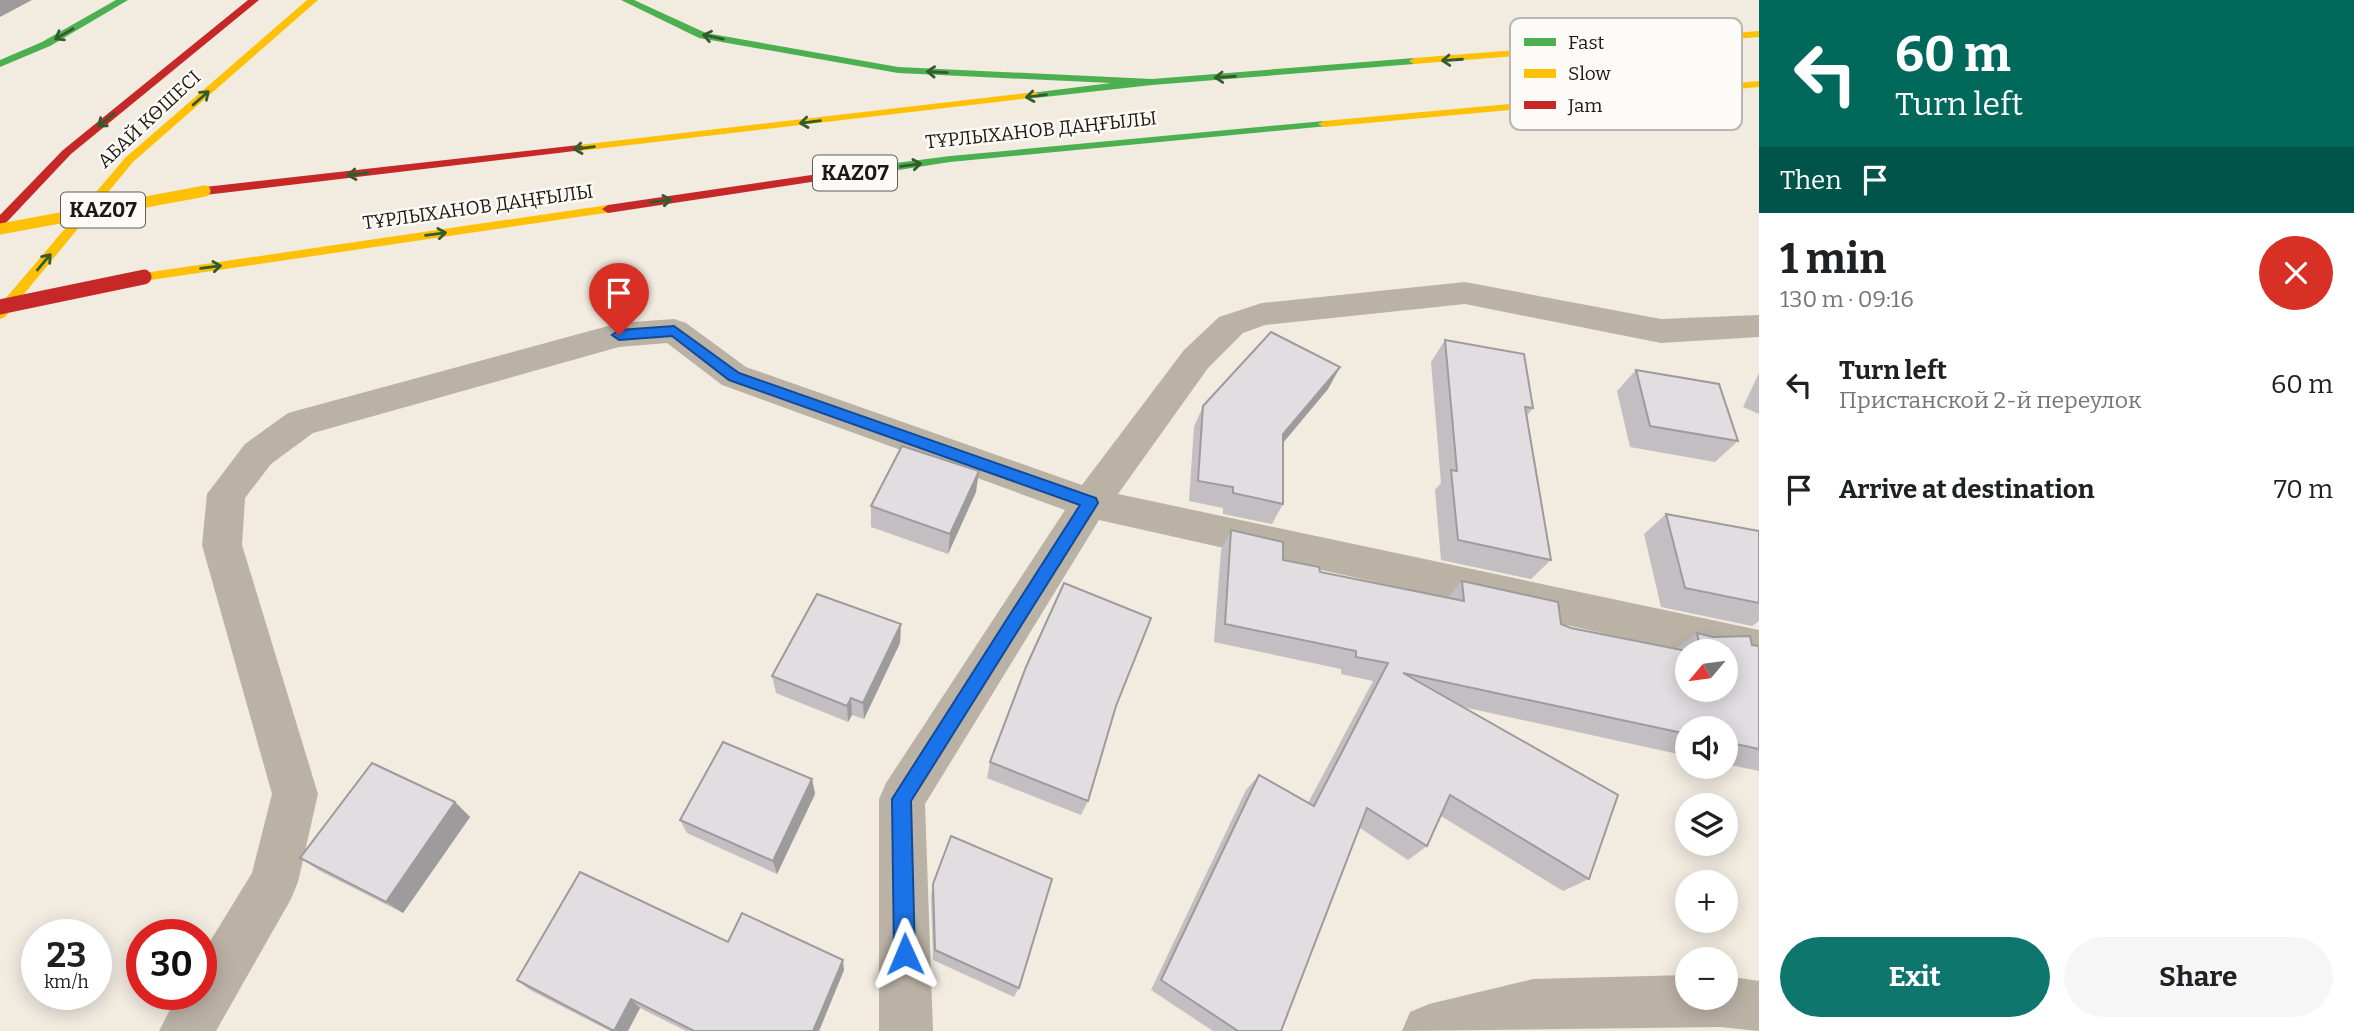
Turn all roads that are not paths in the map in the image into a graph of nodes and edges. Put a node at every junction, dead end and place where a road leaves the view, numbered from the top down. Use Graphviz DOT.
graph roads {
  1 [pos="123,0"];
  2 [pos="254,0"];
  3 [pos="313,0"];
  4 [pos="626,0"];
  5 [pos="1510,56"];
  6 [pos="0,64"];
  7 [pos="1152,82"];
  8 [pos="1510,108"];
  9 [pos="0,222"];
  10 [pos="0,229"];
  11 [pos="0,307"];
  12 [pos="0,314"];
  13 [pos="1759,326"];
  14 [pos="1090,503"];
  15 [pos="1759,649"];
  16 [pos="1759,1007"];
  17 [pos="186,1031"];
  18 [pos="906,1031"];
  19 [pos="1429,1031"];
  1 -- 6 [label="main road, one-way"];
  2 -- 9 [label="main road, АБАЙ КӨШЕСІ, one-way"];
  12 -- 3 [label="main road, АБАЙ КӨШЕСІ, one-way"];
  7 -- 4 [label="main road, one-way"];
  5 -- 7 [label="main road, ТҰРЛЫХАНОВ ДАҢҒЫЛЫ / KAZ07, one-way"];
  7 -- 10 [label="main road, ТҰРЛЫХАНОВ ДАҢҒЫЛЫ / KAZ07, one-way, bridge"];
  11 -- 8 [label="main road, ТҰРЛЫХАНОВ ДАҢҒЫЛЫ / KAZ07, one-way, bridge"];
  13 -- 14 [label="street"];
  14 -- 15 [label="street"];
  14 -- 17 [label="street"];
  14 -- 18 [label="street"];
  16 -- 19 [label="street"];
}
